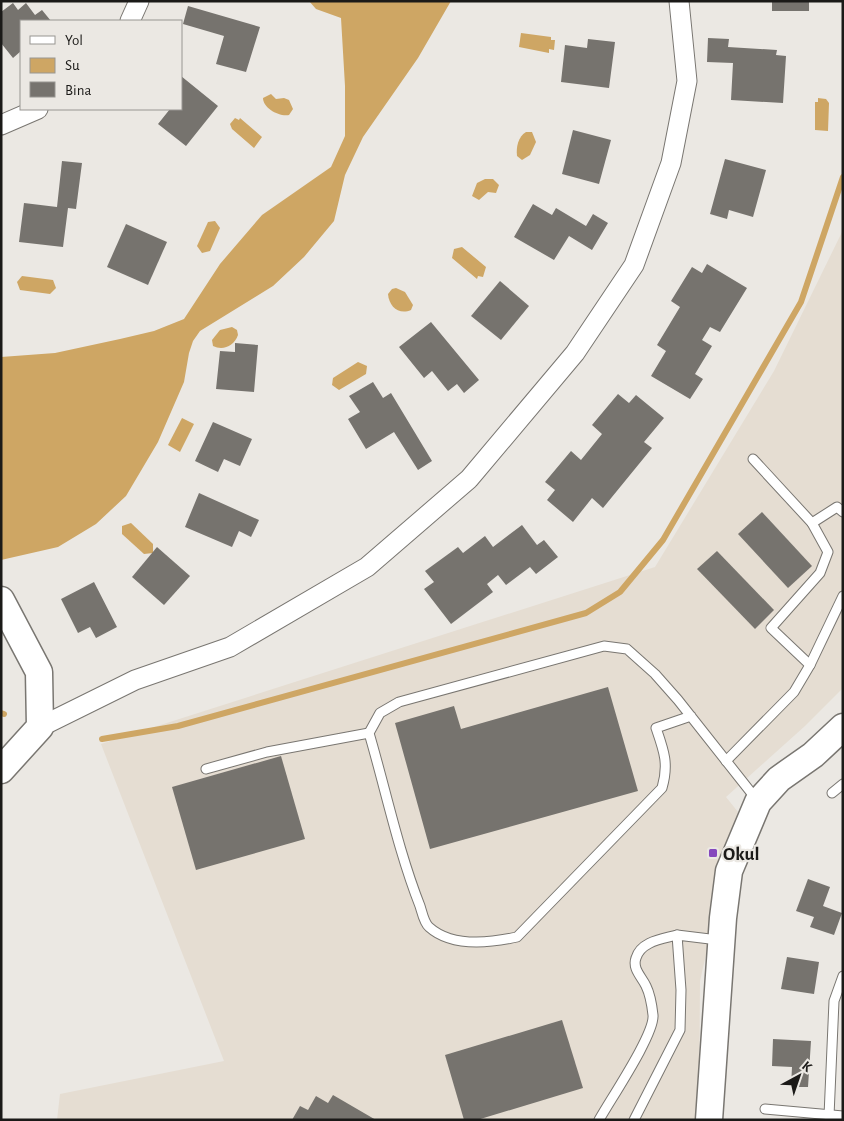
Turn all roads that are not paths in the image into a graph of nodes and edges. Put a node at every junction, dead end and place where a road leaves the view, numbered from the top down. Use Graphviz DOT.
graph roads {
  1 [pos="139,1"];
  2 [pos="680,1"];
  3 [pos="130,20"];
  4 [pos="36,110"];
  5 [pos="1,125"];
  6 [pos="753,459"];
  7 [pos="843,512"];
  8 [pos="812,523"];
  9 [pos="843,596"];
  10 [pos="3,603"];
  11 [pos="810,666"];
  12 [pos="691,716"];
  13 [pos="40,727"];
  14 [pos="843,727"];
  15 [pos="369,733"];
  16 [pos="6,757"];
  17 [pos="726,761"];
  18 [pos="206,768"];
  19 [pos="843,784"];
  20 [pos="832,792"];
  21 [pos="758,802"];
  22 [pos="677,935"];
  23 [pos="722,941"];
  24 [pos="843,976"];
  25 [pos="765,1109"];
  26 [pos="829,1116"];
  27 [pos="843,1116"];
  28 [pos="599,1120"];
  29 [pos="634,1120"];
  30 [pos="709,1120"];
  1 -- 3 [label="street"];
  2 -- 13 [label="street"];
  4 -- 5 [label="street"];
  6 -- 8 [label="lane"];
  7 -- 8 [label="lane"];
  8 -- 11 [label="lane"];
  9 -- 11 [label="lane"];
  10 -- 13 [label="street"];
  11 -- 17 [label="lane"];
  12 -- 15 [label="lane"];
  12 -- 15 [label="lane"];
  12 -- 17 [label="lane"];
  13 -- 16 [label="street"];
  14 -- 21 [label="street"];
  15 -- 18 [label="lane"];
  17 -- 21 [label="lane"];
  19 -- 20 [label="lane"];
  21 -- 23 [label="street"];
  22 -- 23 [label="lane"];
  22 -- 28 [label="lane"];
  22 -- 29 [label="lane"];
  23 -- 30 [label="street"];
  24 -- 26 [label="lane"];
  25 -- 26 [label="lane"];
  26 -- 27 [label="lane"];
}
